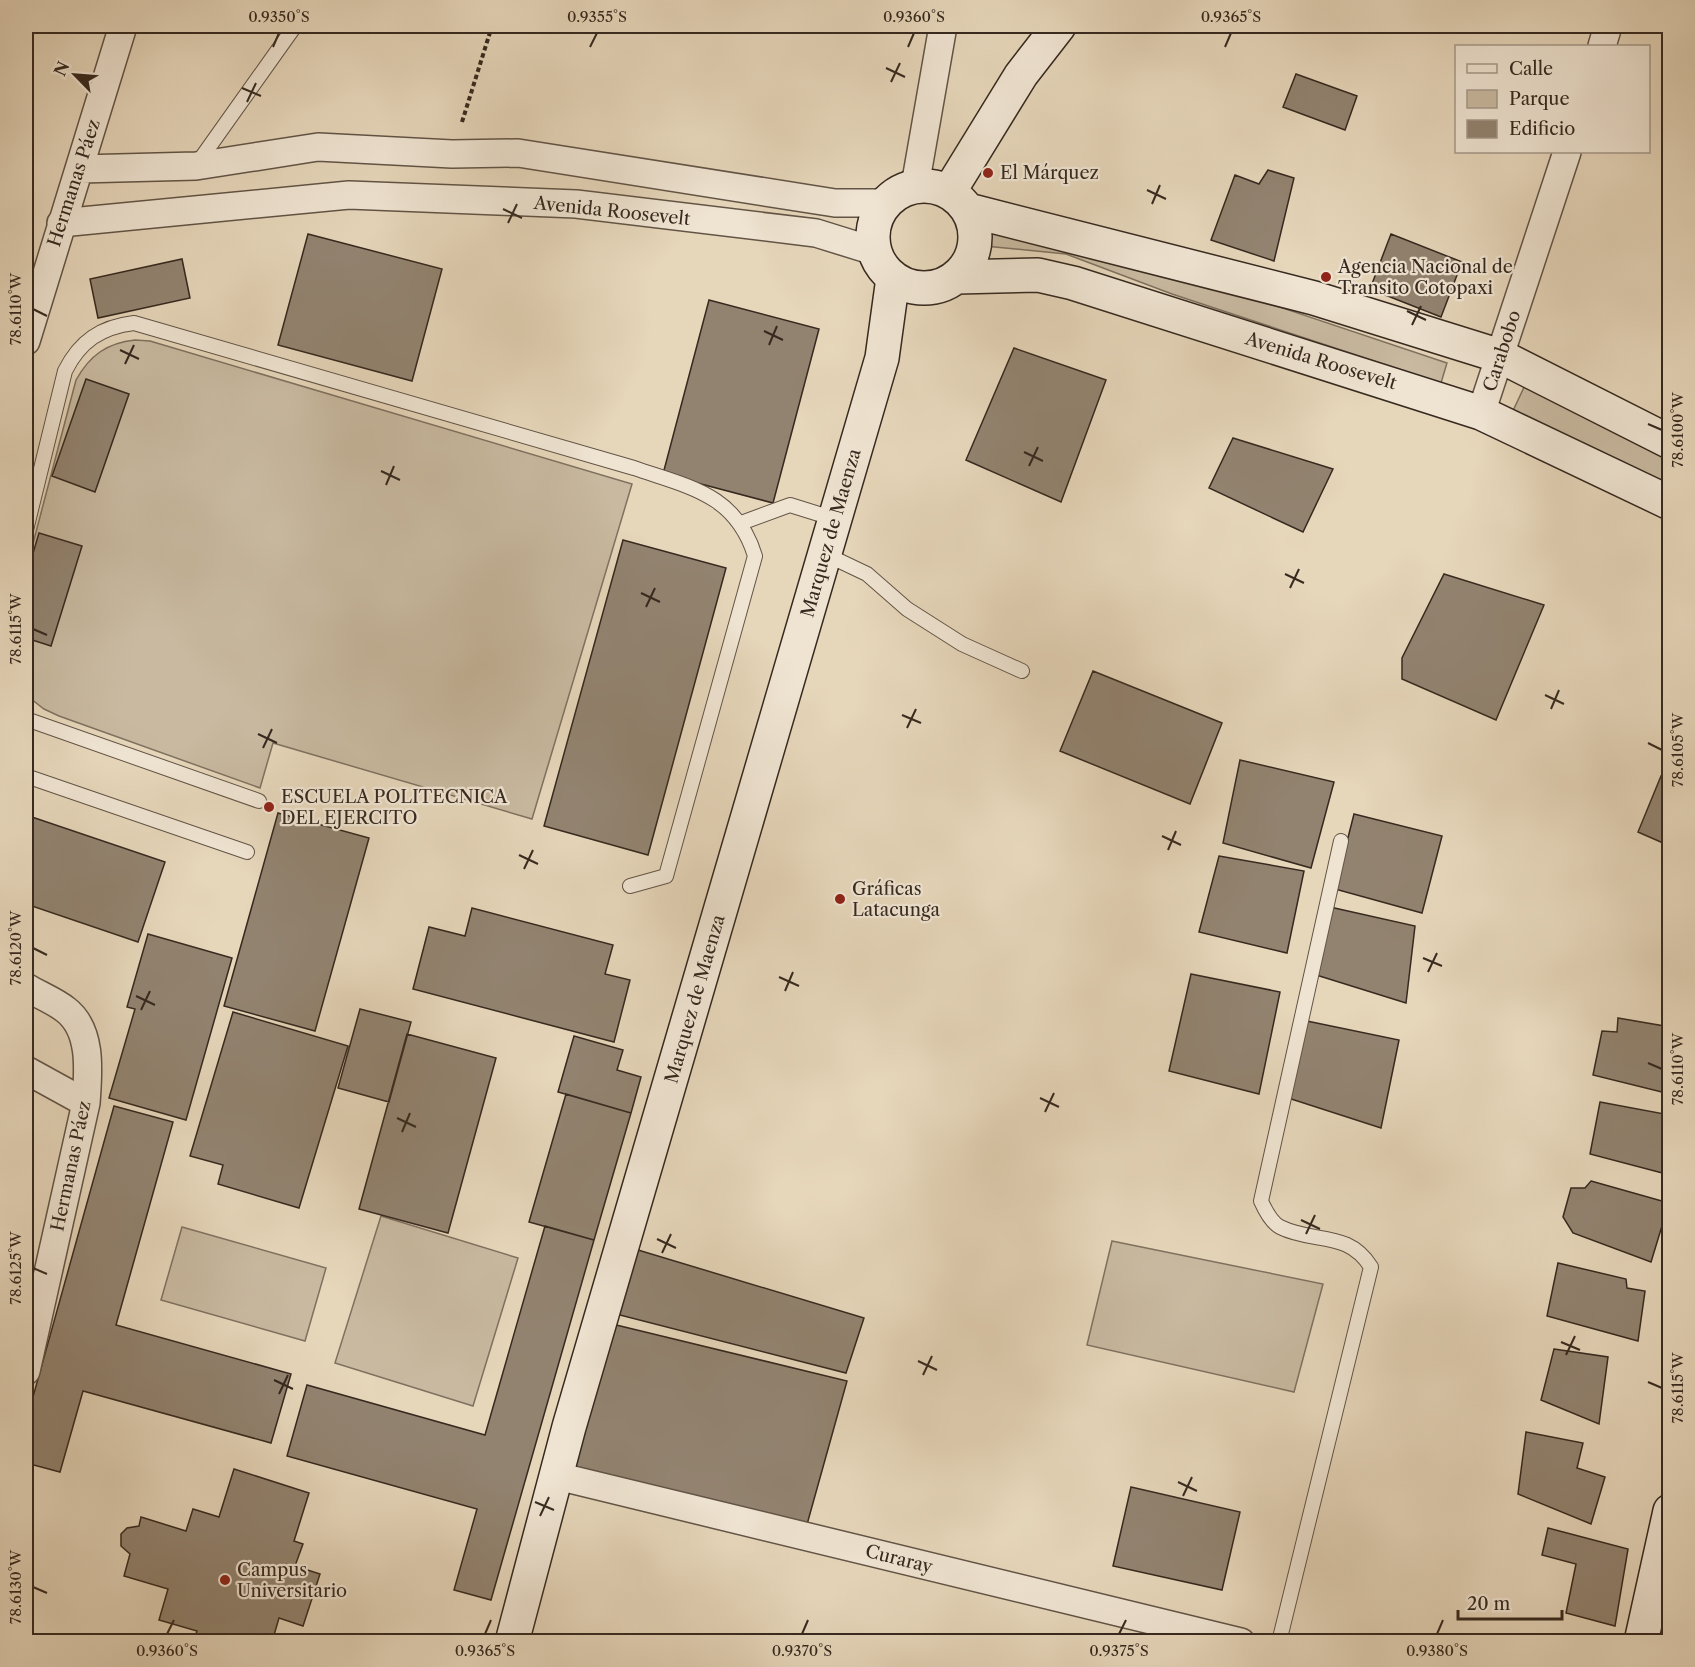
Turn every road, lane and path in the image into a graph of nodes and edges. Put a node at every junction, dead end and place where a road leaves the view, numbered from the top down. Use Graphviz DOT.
graph roads {
  1 [pos="123,26"];
  2 [pos="295,26"];
  3 [pos="492,26"];
  4 [pos="943,26"];
  5 [pos="1059,26"];
  6 [pos="1608,26"];
  7 [pos="1602,45"];
  8 [pos="1567,153"];
  9 [pos="452,154"];
  10 [pos="196,166"];
  11 [pos="80,169"];
  12 [pos="915,186"];
  13 [pos="958,201"];
  14 [pos="885,203"];
  15 [pos="61,224"];
  16 [pos="874,250"];
  17 [pos="957,277"];
  18 [pos="906,284"];
  19 [pos="26,341"];
  20 [pos="1500,356"];
  21 [pos="1481,413"];
  22 [pos="1670,442"];
  23 [pos="1670,503"];
  24 [pos="835,519"];
  25 [pos="741,523"];
  26 [pos="26,530"];
  27 [pos="825,554"];
  28 [pos="1023,671"];
  29 [pos="26,719"];
  30 [pos="26,777"];
  31 [pos="259,801"];
  32 [pos="1341,841"];
  33 [pos="247,852"];
  34 [pos="630,886"];
  35 [pos="26,987"];
  36 [pos="26,1070"];
  37 [pos="86,1103"];
  38 [pos="26,1371"];
  39 [pos="557,1476"];
  40 [pos="1670,1511"];
  41 [pos="512,1641"];
  42 [pos="1241,1641"];
  43 [pos="1279,1641"];
  44 [pos="1641,1641"];
  1 -- 11 [label="street, Hermanas Páez"];
  2 -- 10 [label="lane"];
  3 -- 9 [label="path"];
  4 -- 12 [label="street"];
  5 -- 13 [label="street"];
  6 -- 7 [label="street"];
  8 -- 20 [label="street, Carabobo"];
  9 -- 10 [label="street"];
  9 -- 14 [label="street"];
  10 -- 11 [label="street"];
  11 -- 15 [label="street, Hermanas Páez"];
  12 -- 13 [label="street"];
  12 -- 14 [label="street"];
  13 -- 17 [label="street"];
  13 -- 20 [label="street"];
  14 -- 16 [label="street"];
  15 -- 16 [label="street, Avenida Roosevelt"];
  15 -- 19 [label="street, Hermanas Páez"];
  16 -- 18 [label="street"];
  17 -- 18 [label="street"];
  17 -- 21 [label="street, Avenida Roosevelt"];
  18 -- 24 [label="street, Marquez de Maenza"];
  20 -- 21 [label="street, Carabobo"];
  20 -- 22 [label="street"];
  21 -- 23 [label="street, Avenida Roosevelt"];
  24 -- 25 [label="lane"];
  24 -- 27 [label="street, Marquez de Maenza"];
  25 -- 26 [label="lane"];
  25 -- 34 [label="lane"];
  27 -- 28 [label="lane"];
  27 -- 39 [label="street, Marquez de Maenza"];
  29 -- 31 [label="lane"];
  30 -- 33 [label="lane"];
  32 -- 43 [label="lane"];
  35 -- 37 [label="street, Hermanas Páez"];
  36 -- 37 [label="street"];
  37 -- 38 [label="street, Hermanas Páez"];
  39 -- 41 [label="street, Marquez de Maenza"];
  39 -- 42 [label="street, Curaray"];
  40 -- 44 [label="street"];
}
